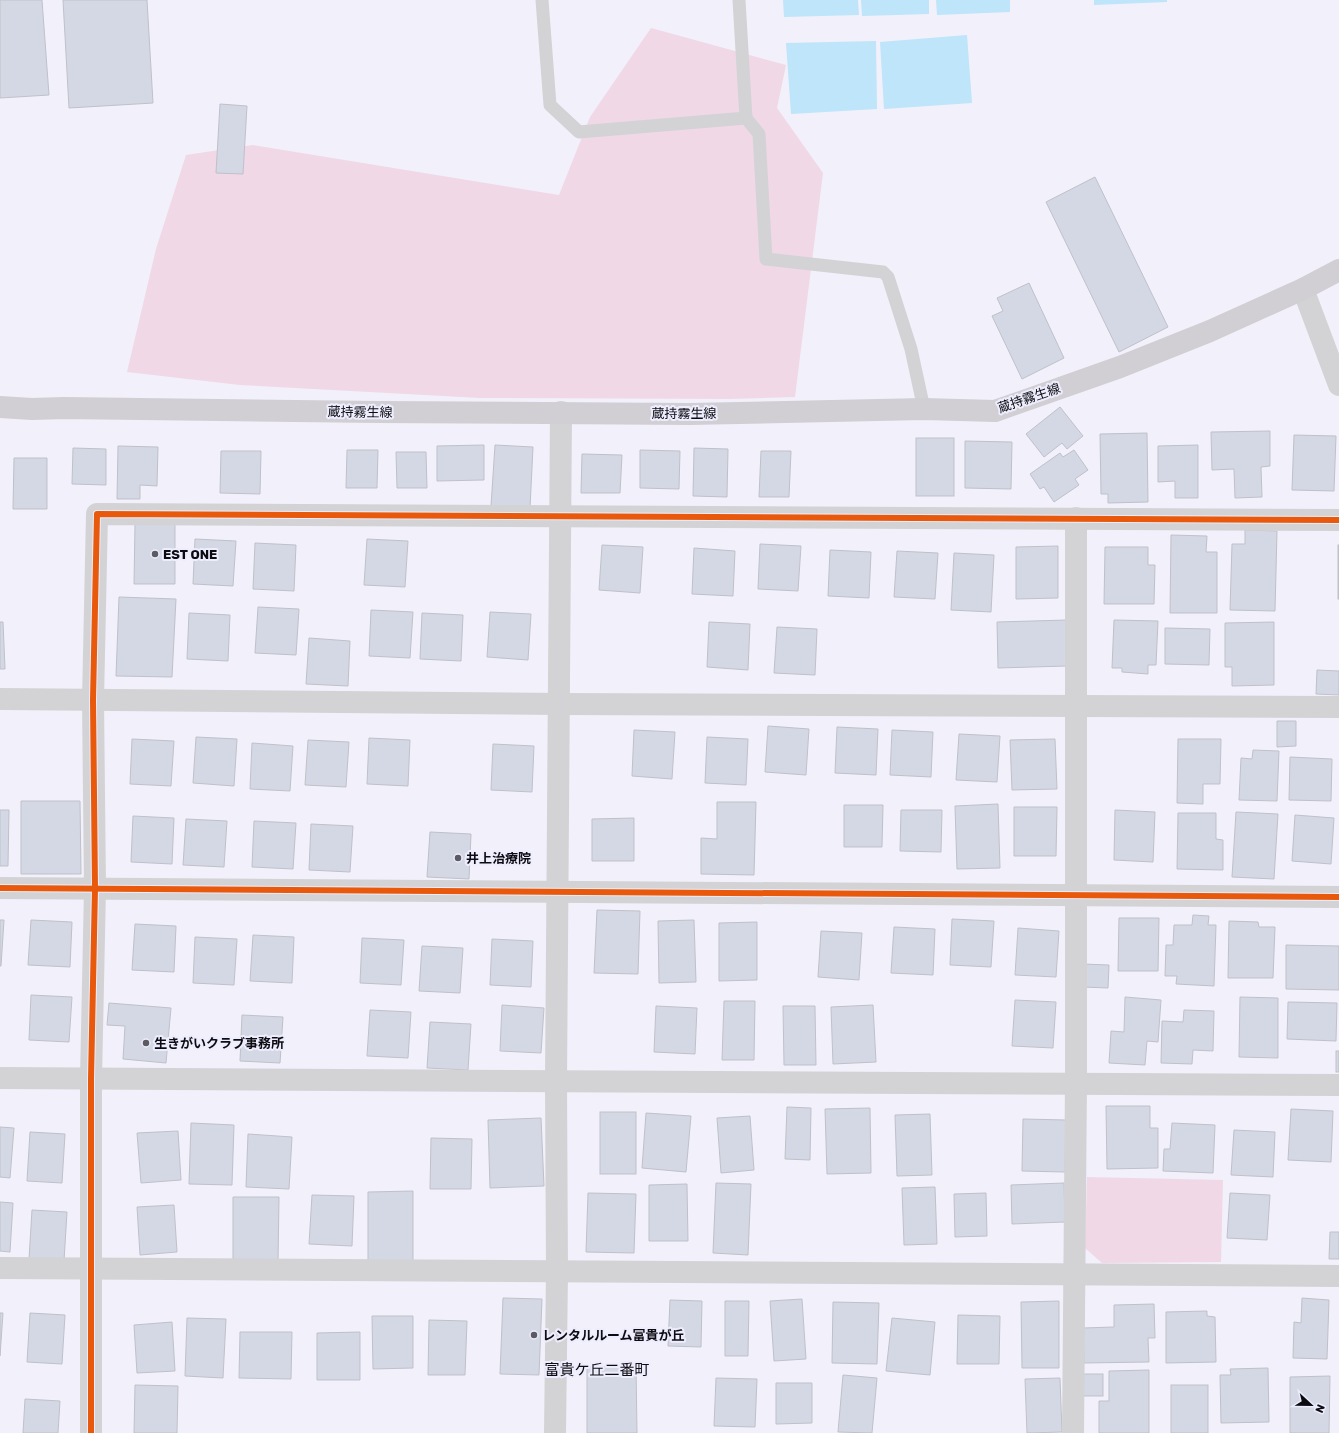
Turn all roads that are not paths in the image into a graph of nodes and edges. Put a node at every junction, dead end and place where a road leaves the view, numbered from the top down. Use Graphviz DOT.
graph roads {
  1 [pos="542,0"];
  2 [pos="739,0"];
  3 [pos="746,118"];
  4 [pos="1339,270"];
  5 [pos="1303,289"];
  6 [pos="1339,385"];
  7 [pos="0,407"];
  8 [pos="924,409"];
  9 [pos="561,412"];
  10 [pos="559,515"];
  11 [pos="1076,518"];
  12 [pos="1339,520"];
  13 [pos="0,699"];
  14 [pos="93,700"];
  15 [pos="559,704"];
  16 [pos="1077,705"];
  17 [pos="1339,707"];
  18 [pos="0,888"];
  19 [pos="95,888"];
  20 [pos="557,892"];
  21 [pos="1077,895"];
  22 [pos="1339,897"];
  23 [pos="0,1078"];
  24 [pos="91,1079"];
  25 [pos="556,1082"];
  26 [pos="1076,1082"];
  27 [pos="1339,1085"];
  28 [pos="0,1268"];
  29 [pos="91,1268"];
  30 [pos="557,1272"];
  31 [pos="1075,1275"];
  32 [pos="1339,1276"];
  33 [pos="91,1433"];
  34 [pos="555,1433"];
  35 [pos="1073,1433"];
  1 -- 3 [label="lane"];
  2 -- 3 [label="lane"];
  3 -- 8 [label="lane"];
  4 -- 5 [label="main road, 蔵持霧生線"];
  5 -- 6 [label="street"];
  5 -- 8 [label="main road, 蔵持霧生線"];
  7 -- 9 [label="main road, 蔵持霧生線"];
  8 -- 9 [label="main road, 蔵持霧生線"];
  9 -- 10 [label="street"];
  10 -- 11 [label="street"];
  10 -- 14 [label="street"];
  10 -- 15 [label="street"];
  11 -- 12 [label="street"];
  11 -- 16 [label="street"];
  13 -- 14 [label="street"];
  14 -- 15 [label="street"];
  14 -- 19 [label="street"];
  15 -- 16 [label="street"];
  15 -- 20 [label="street"];
  16 -- 17 [label="street"];
  16 -- 21 [label="street"];
  18 -- 19 [label="street"];
  19 -- 20 [label="street"];
  19 -- 24 [label="street"];
  20 -- 21 [label="street"];
  20 -- 25 [label="street"];
  21 -- 22 [label="street"];
  21 -- 26 [label="street"];
  23 -- 24 [label="street"];
  24 -- 25 [label="street"];
  24 -- 29 [label="street"];
  25 -- 26 [label="street"];
  25 -- 30 [label="street"];
  26 -- 27 [label="street"];
  26 -- 31 [label="street"];
  28 -- 29 [label="street"];
  29 -- 30 [label="street"];
  29 -- 33 [label="street"];
  30 -- 31 [label="street"];
  30 -- 34 [label="street"];
  31 -- 32 [label="street"];
  31 -- 35 [label="street"];
}
